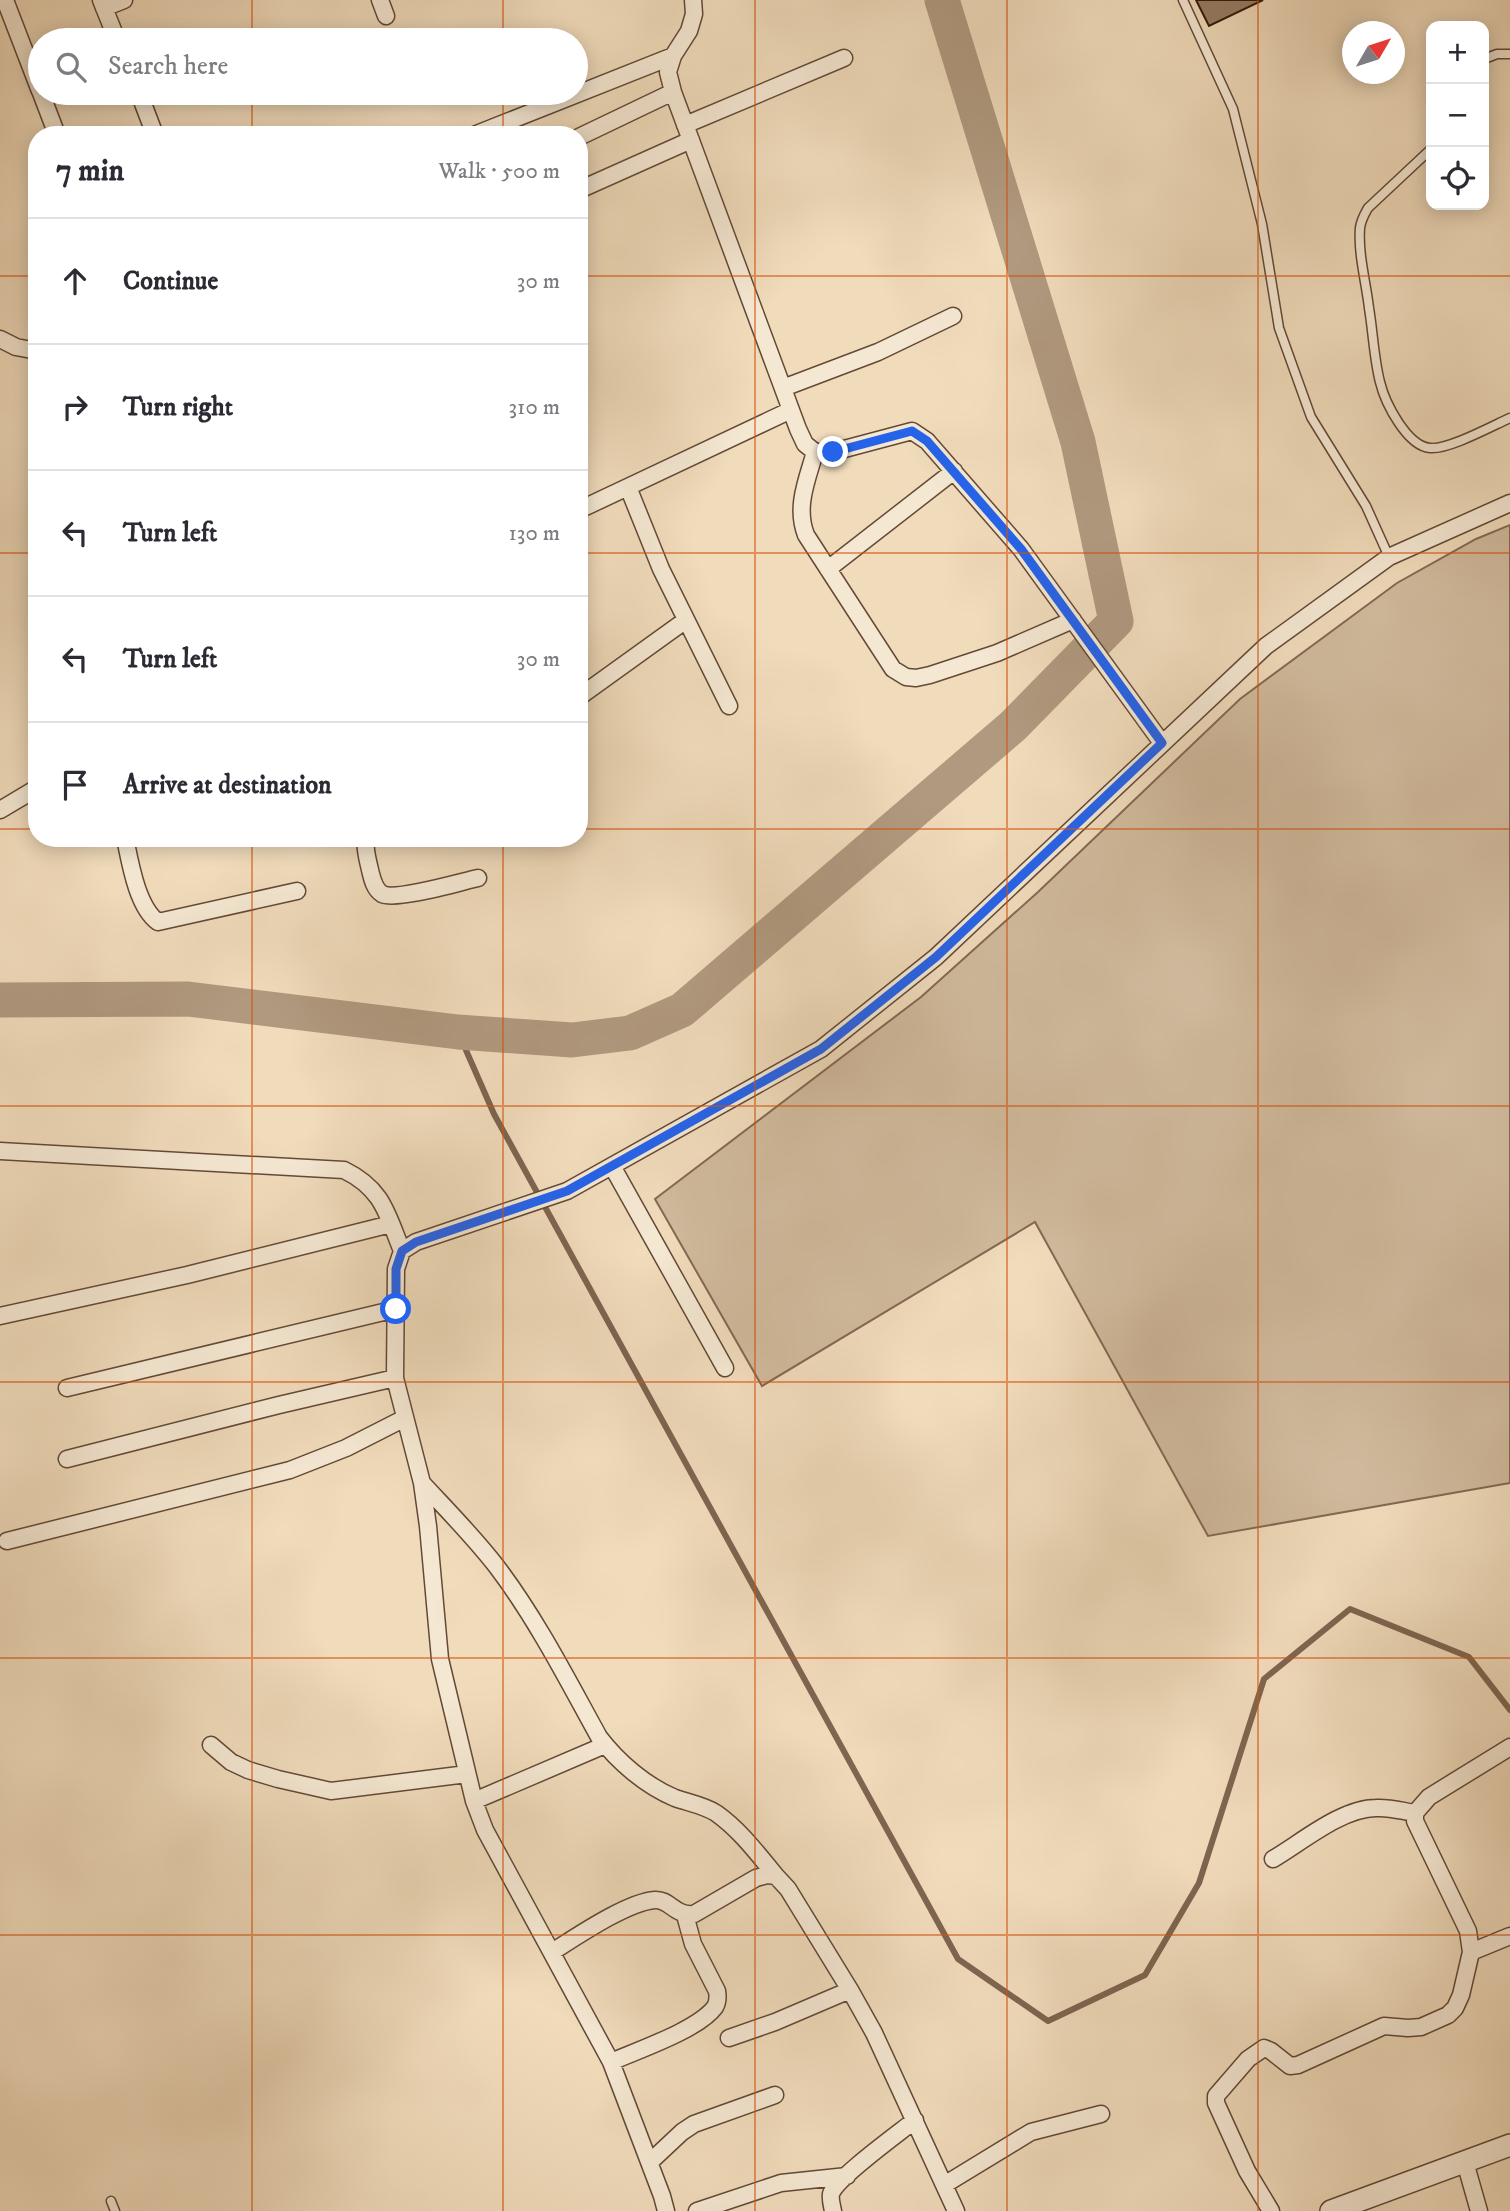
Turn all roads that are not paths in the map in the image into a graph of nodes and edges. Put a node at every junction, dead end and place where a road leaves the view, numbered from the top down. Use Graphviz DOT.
graph roads {
  1 [pos="5,0"];
  2 [pos="124,0"];
  3 [pos="380,0"];
  4 [pos="693,0"];
  5 [pos="1182,0"];
  6 [pos="102,4"];
  7 [pos="386,16"];
  8 [pos="112,28"];
  9 [pos="1510,54"];
  10 [pos="673,56"];
  11 [pos="1489,57"];
  12 [pos="844,58"];
  13 [pos="28,59"];
  14 [pos="588,90"];
  15 [pos="673,92"];
  16 [pos="46,105"];
  17 [pos="144,105"];
  18 [pos="550,105"];
  19 [pos="54,126"];
  20 [pos="152,126"];
  21 [pos="497,126"];
  22 [pos="688,132"];
  23 [pos="588,133"];
  24 [pos="1426,154"];
  25 [pos="588,185"];
  26 [pos="954,316"];
  27 [pos="0,339"];
  28 [pos="28,350"];
  29 [pos="783,388"];
  30 [pos="791,410"];
  31 [pos="1510,418"];
  32 [pos="815,452"];
  33 [pos="954,471"];
  34 [pos="628,487"];
  35 [pos="1510,503"];
  36 [pos="588,506"];
  37 [pos="1390,557"];
  38 [pos="828,569"];
  39 [pos="686,620"];
  40 [pos="1078,626"];
  41 [pos="588,691"];
  42 [pos="729,706"];
  43 [pos="1162,743"];
  44 [pos="28,793"];
  45 [pos="0,810"];
  46 [pos="128,847"];
  47 [pos="365,847"];
  48 [pos="478,878"];
  49 [pos="296,891"];
  50 [pos="0,1151"];
  51 [pos="612,1166"];
  52 [pos="391,1224"];
  53 [pos="402,1251"];
  54 [pos="396,1309"];
  55 [pos="0,1316"];
  56 [pos="725,1368"];
  57 [pos="395,1378"];
  58 [pos="68,1388"];
  59 [pos="405,1418"];
  60 [pos="67,1460"];
  61 [pos="422,1483"];
  62 [pos="7,1541"];
  63 [pos="211,1745"];
  64 [pos="605,1745"];
  65 [pos="1510,1746"];
  66 [pos="467,1774"];
  67 [pos="474,1801"];
  68 [pos="1415,1813"];
  69 [pos="1273,1859"];
  70 [pos="776,1876"];
  71 [pos="685,1915"];
  72 [pos="1510,1936"];
  73 [pos="552,1952"];
  74 [pos="1471,1952"];
  75 [pos="850,1990"];
  76 [pos="729,2038"];
  77 [pos="611,2062"];
  78 [pos="775,2095"];
  79 [pos="1101,2114"];
  80 [pos="915,2120"];
  81 [pos="1510,2145"];
  82 [pos="650,2162"];
  83 [pos="1465,2162"];
  84 [pos="847,2176"];
  85 [pos="944,2185"];
  86 [pos="111,2200"];
  87 [pos="115,2211"];
  88 [pos="666,2211"];
  89 [pos="697,2211"];
  90 [pos="833,2211"];
  91 [pos="956,2211"];
  92 [pos="1271,2211"];
  93 [pos="1331,2211"];
  94 [pos="1479,2211"];
  1 -- 13 [label="street"];
  2 -- 6 [label="street"];
  3 -- 7 [label="street"];
  4 -- 10 [label="street"];
  5 -- 37 [label="lane"];
  6 -- 8 [label="street"];
  9 -- 11 [label="lane"];
  10 -- 14 [label="street"];
  10 -- 15 [label="street"];
  12 -- 22 [label="street"];
  15 -- 22 [label="street"];
  15 -- 23 [label="street"];
  16 -- 19 [label="street"];
  17 -- 20 [label="street"];
  18 -- 21 [label="street"];
  22 -- 25 [label="street"];
  22 -- 29 [label="street"];
  24 -- 31 [label="lane"];
  26 -- 29 [label="street"];
  27 -- 28 [label="street"];
  29 -- 30 [label="street"];
  30 -- 32 [label="street"];
  30 -- 34 [label="street"];
  32 -- 33 [label="street"];
  32 -- 38 [label="street"];
  33 -- 38 [label="street"];
  33 -- 40 [label="street"];
  34 -- 36 [label="street"];
  34 -- 39 [label="street"];
  35 -- 37 [label="street"];
  37 -- 43 [label="street"];
  38 -- 40 [label="street"];
  39 -- 41 [label="street"];
  39 -- 42 [label="street"];
  40 -- 43 [label="street"];
  43 -- 51 [label="street"];
  44 -- 45 [label="street"];
  46 -- 49 [label="street"];
  47 -- 48 [label="street"];
  50 -- 52 [label="street"];
  51 -- 53 [label="street"];
  51 -- 56 [label="street"];
  52 -- 53 [label="street"];
  52 -- 55 [label="street"];
  53 -- 54 [label="street"];
  54 -- 57 [label="street"];
  54 -- 58 [label="street"];
  57 -- 59 [label="street"];
  57 -- 60 [label="street"];
  59 -- 61 [label="street"];
  59 -- 62 [label="street"];
  61 -- 64 [label="street"];
  61 -- 66 [label="street"];
  63 -- 66 [label="street"];
  64 -- 67 [label="street"];
  64 -- 70 [label="street"];
  65 -- 68 [label="street"];
  66 -- 67 [label="street"];
  67 -- 73 [label="street"];
  68 -- 69 [label="street"];
  68 -- 74 [label="street"];
  70 -- 71 [label="street"];
  70 -- 75 [label="street"];
  71 -- 73 [label="street"];
  71 -- 77 [label="street"];
  72 -- 74 [label="street"];
  73 -- 77 [label="street"];
  74 -- 92 [label="street"];
  75 -- 76 [label="street"];
  75 -- 80 [label="street"];
  77 -- 82 [label="street"];
  78 -- 82 [label="street"];
  79 -- 85 [label="street"];
  80 -- 84 [label="street"];
  80 -- 85 [label="street"];
  81 -- 83 [label="street"];
  82 -- 88 [label="street"];
  83 -- 93 [label="street"];
  83 -- 94 [label="street"];
  84 -- 89 [label="street"];
  84 -- 90 [label="street"];
  85 -- 91 [label="street"];
  86 -- 87 [label="lane"];
}
